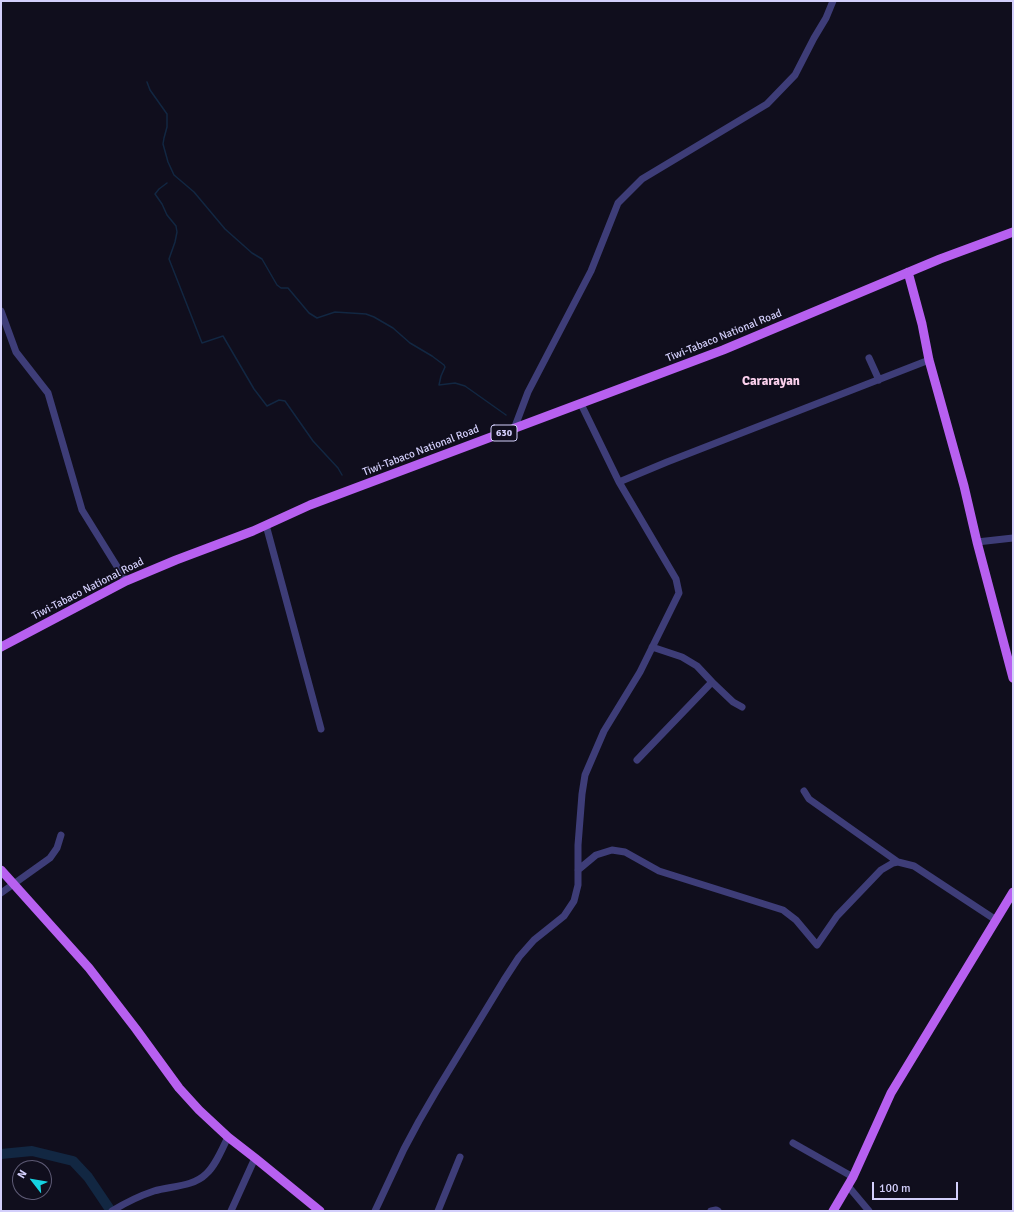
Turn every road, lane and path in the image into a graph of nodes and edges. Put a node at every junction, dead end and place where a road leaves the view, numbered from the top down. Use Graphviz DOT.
graph roads {
  1 [pos="833,1"];
  2 [pos="1013,232"];
  3 [pos="908,272"];
  4 [pos="1,311"];
  5 [pos="869,358"];
  6 [pos="929,360"];
  7 [pos="879,380"];
  8 [pos="581,404"];
  9 [pos="514,429"];
  10 [pos="619,482"];
  11 [pos="266,525"];
  12 [pos="1013,538"];
  13 [pos="977,542"];
  14 [pos="126,581"];
  15 [pos="1,647"];
  16 [pos="652,647"];
  17 [pos="1013,678"];
  18 [pos="712,682"];
  19 [pos="742,707"];
  20 [pos="321,729"];
  21 [pos="637,760"];
  22 [pos="804,791"];
  23 [pos="61,835"];
  24 [pos="898,862"];
  25 [pos="1,870"];
  26 [pos="578,870"];
  27 [pos="13,884"];
  28 [pos="1013,892"];
  29 [pos="1,894"];
  30 [pos="996,920"];
  31 [pos="228,1137"];
  32 [pos="793,1143"];
  33 [pos="460,1157"];
  34 [pos="255,1158"];
  35 [pos="853,1177"];
  36 [pos="848,1186"];
  37 [pos="112,1211"];
  38 [pos="231,1211"];
  39 [pos="320,1211"];
  40 [pos="375,1211"];
  41 [pos="438,1211"];
  42 [pos="711,1211"];
  43 [pos="718,1211"];
  44 [pos="833,1211"];
  45 [pos="869,1211"];
  1 -- 9 [label="street"];
  2 -- 3 [label="main road, Tiwi-Tabaco National Road / 630"];
  3 -- 6 [label="main road"];
  3 -- 8 [label="main road, Tiwi-Tabaco National Road / 630"];
  4 -- 14 [label="street"];
  5 -- 7 [label="street"];
  6 -- 7 [label="street"];
  6 -- 13 [label="main road"];
  7 -- 10 [label="street"];
  8 -- 9 [label="main road, Tiwi-Tabaco National Road / 630"];
  8 -- 10 [label="street"];
  9 -- 11 [label="main road, Tiwi-Tabaco National Road / 630"];
  10 -- 16 [label="street"];
  11 -- 14 [label="main road, Tiwi-Tabaco National Road / 630"];
  11 -- 20 [label="street"];
  12 -- 13 [label="street"];
  13 -- 17 [label="main road"];
  14 -- 15 [label="main road, Tiwi-Tabaco National Road / 630"];
  16 -- 18 [label="street"];
  16 -- 26 [label="street"];
  18 -- 19 [label="street"];
  18 -- 21 [label="street"];
  22 -- 24 [label="street"];
  23 -- 27 [label="street"];
  24 -- 26 [label="street"];
  24 -- 30 [label="street"];
  25 -- 27 [label="main road"];
  26 -- 40 [label="street"];
  27 -- 29 [label="street"];
  27 -- 31 [label="main road"];
  28 -- 30 [label="main road"];
  30 -- 35 [label="main road"];
  31 -- 34 [label="main road"];
  31 -- 37 [label="street"];
  32 -- 35 [label="street"];
  33 -- 41 [label="street"];
  34 -- 38 [label="street"];
  34 -- 39 [label="main road"];
  35 -- 36 [label="main road"];
  36 -- 44 [label="main road"];
  36 -- 45 [label="street"];
  42 -- 43 [label="street"];
}
